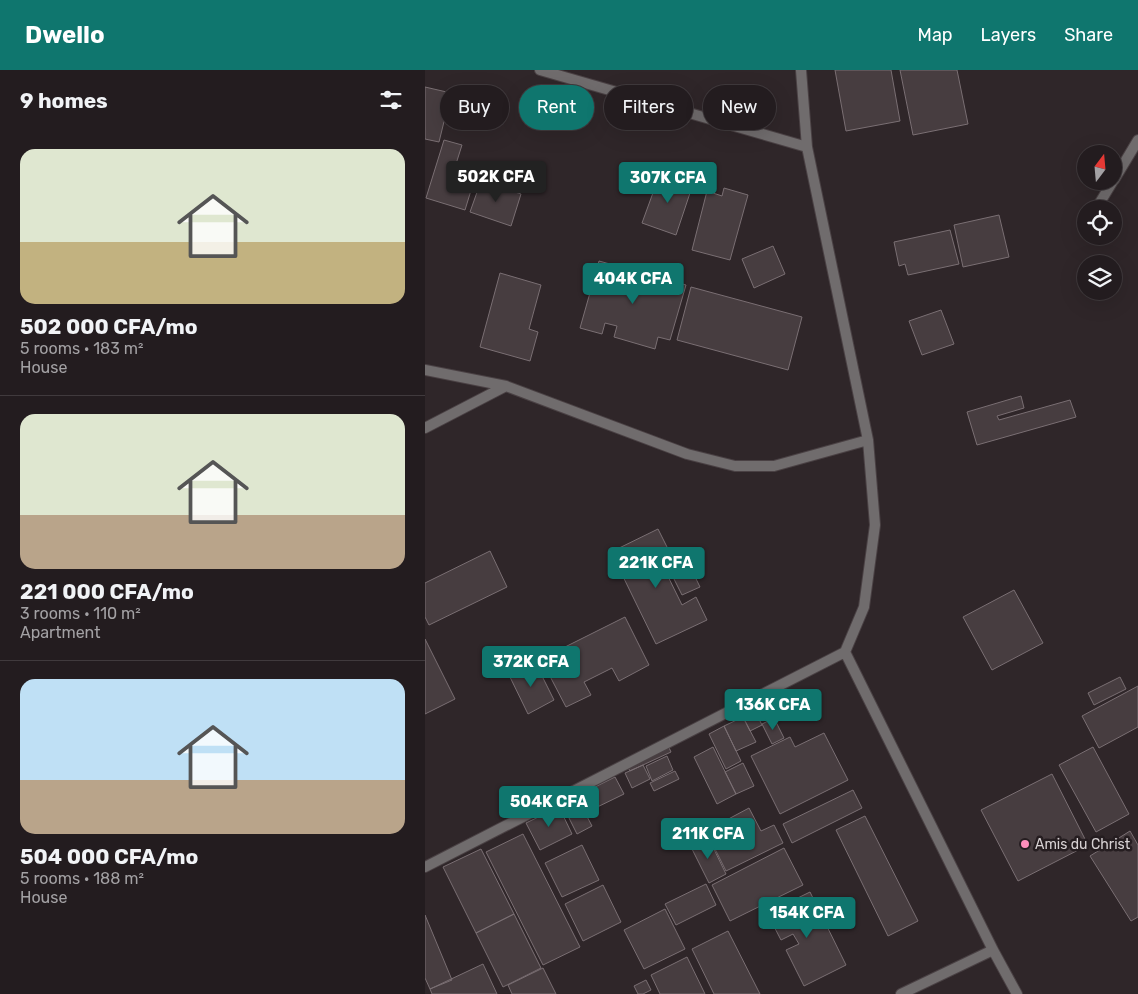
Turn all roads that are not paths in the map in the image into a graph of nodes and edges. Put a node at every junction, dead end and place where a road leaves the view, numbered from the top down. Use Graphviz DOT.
graph roads {
  1 [pos="540,70"];
  2 [pos="801,70"];
  3 [pos="1138,140"];
  4 [pos="807,147"];
  5 [pos="1123,165"];
  6 [pos="425,370"];
  7 [pos="506,386"];
  8 [pos="425,428"];
  9 [pos="868,440"];
  10 [pos="845,652"];
  11 [pos="425,867"];
  12 [pos="993,950"];
  13 [pos="901,994"];
  14 [pos="1017,994"];
  1 -- 4 [label="street"];
  2 -- 4 [label="street"];
  3 -- 5 [label="street"];
  4 -- 9 [label="street"];
  6 -- 7 [label="street"];
  7 -- 8 [label="street"];
  7 -- 9 [label="street"];
  9 -- 10 [label="street"];
  10 -- 11 [label="street"];
  10 -- 12 [label="street"];
  12 -- 13 [label="street"];
  12 -- 14 [label="street"];
}
